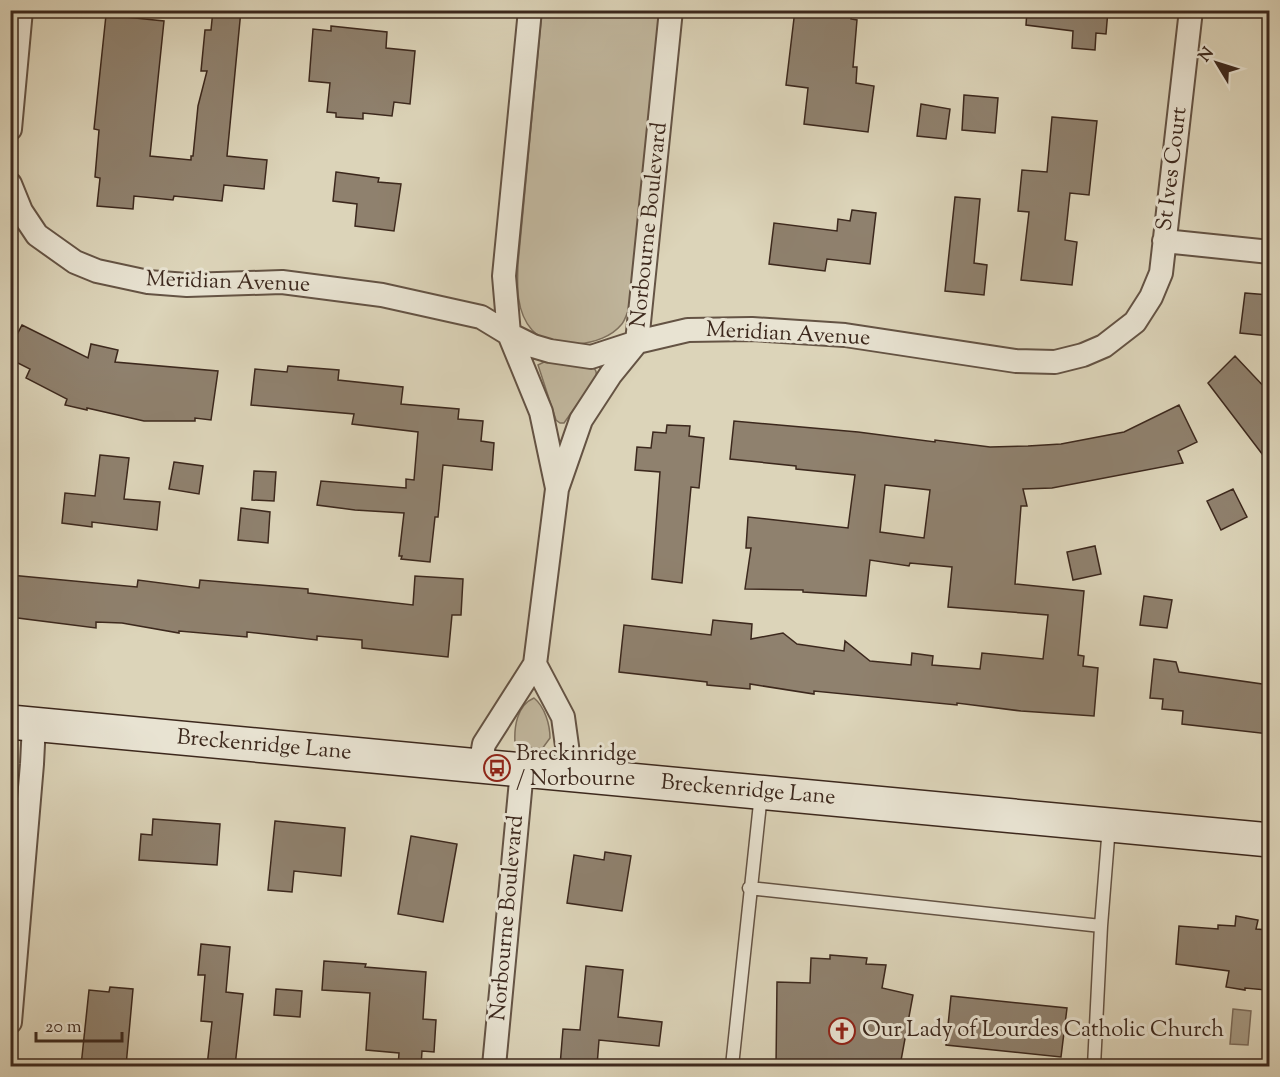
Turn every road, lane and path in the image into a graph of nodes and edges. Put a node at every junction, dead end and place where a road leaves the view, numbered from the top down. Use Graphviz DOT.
graph roads {
  1 [pos="21,10"];
  2 [pos="530,10"];
  3 [pos="671,10"];
  4 [pos="1191,10"];
  5 [pos="10,129"];
  6 [pos="10,184"];
  7 [pos="1164,241"];
  8 [pos="1269,252"];
  9 [pos="1135,322"];
  10 [pos="509,334"];
  11 [pos="637,342"];
  12 [pos="557,489"];
  13 [pos="535,664"];
  14 [pos="22,723"];
  15 [pos="480,766"];
  16 [pos="522,770"];
  17 [pos="571,775"];
  18 [pos="761,793"];
  19 [pos="1109,825"];
  20 [pos="1269,840"];
  21 [pos="749,888"];
  22 [pos="1101,926"];
  23 [pos="10,1022"];
  24 [pos="494,1066"];
  25 [pos="732,1066"];
  26 [pos="1093,1066"];
  1 -- 5 [label="street"];
  2 -- 10 [label="street, Norbourne Boulevard"];
  3 -- 11 [label="street, Norbourne Boulevard"];
  4 -- 7 [label="street, St Ives Court"];
  6 -- 10 [label="street, Meridian Avenue"];
  7 -- 8 [label="street"];
  7 -- 9 [label="street, St Ives Court"];
  9 -- 11 [label="street, Meridian Avenue"];
  10 -- 11 [label="street, Meridian Avenue"];
  10 -- 12 [label="street, Norbourne Boulevard"];
  11 -- 12 [label="street, Norbourne Boulevard"];
  12 -- 13 [label="street, Norbourne Boulevard"];
  13 -- 15 [label="street, Norbourne Boulevard"];
  13 -- 17 [label="street"];
  14 -- 15 [label="main road, Breckenridge Lane"];
  14 -- 23 [label="street"];
  15 -- 16 [label="main road, Breckenridge Lane"];
  16 -- 17 [label="main road, Breckenridge Lane"];
  16 -- 24 [label="street, Norbourne Boulevard"];
  17 -- 18 [label="main road, Breckenridge Lane"];
  18 -- 19 [label="main road, Breckenridge Lane"];
  18 -- 21 [label="lane"];
  19 -- 20 [label="main road, Breckenridge Lane"];
  19 -- 22 [label="lane"];
  21 -- 22 [label="lane"];
  21 -- 25 [label="lane"];
  22 -- 26 [label="lane"];
}
